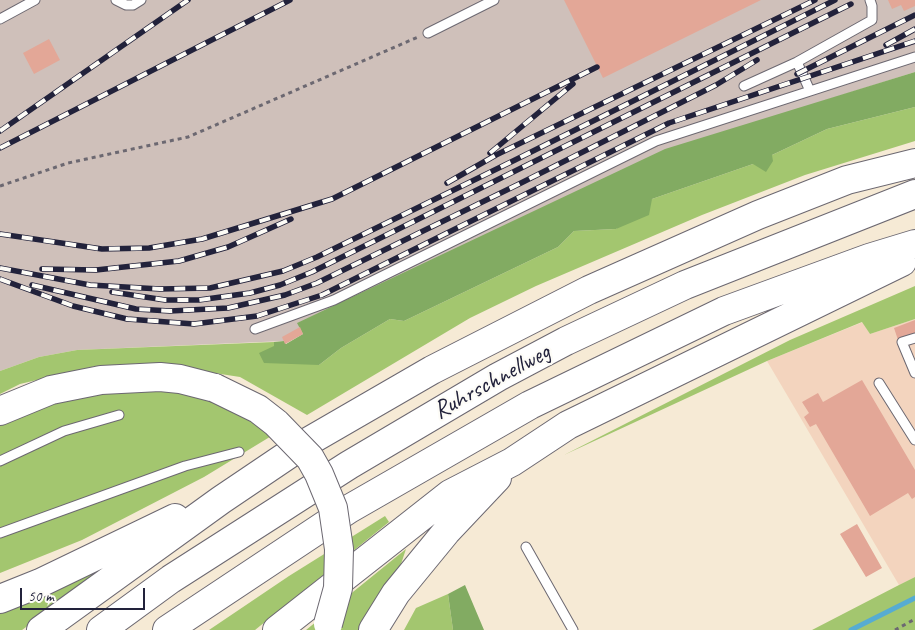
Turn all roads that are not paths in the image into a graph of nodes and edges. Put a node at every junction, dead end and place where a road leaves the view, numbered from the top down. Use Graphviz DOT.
graph roads {
  1 [pos="35,0"];
  2 [pos="116,0"];
  3 [pos="141,0"];
  4 [pos="494,0"];
  5 [pos="870,0"];
  6 [pos="0,19"];
  7 [pos="428,33"];
  8 [pos="915,57"];
  9 [pos="797,62"];
  10 [pos="744,86"];
  11 [pos="810,91"];
  12 [pos="915,163"];
  13 [pos="915,194"];
  14 [pos="915,244"];
  15 [pos="915,254"];
  16 [pos="255,329"];
  17 [pos="915,338"];
  18 [pos="915,373"];
  19 [pos="879,383"];
  20 [pos="0,411"];
  21 [pos="119,415"];
  22 [pos="915,440"];
  23 [pos="239,452"];
  24 [pos="0,462"];
  25 [pos="512,462"];
  26 [pos="221,500"];
  27 [pos="0,534"];
  28 [pos="526,547"];
  29 [pos="0,599"];
  30 [pos="41,630"];
  31 [pos="101,630"];
  32 [pos="167,630"];
  33 [pos="277,630"];
  34 [pos="325,630"];
  35 [pos="373,630"];
  36 [pos="573,630"];
  1 -- 6 [label="lane"];
  2 -- 3 [label="lane"];
  4 -- 7 [label="lane"];
  5 -- 9 [label="lane"];
  8 -- 11 [label="lane"];
  9 -- 10 [label="lane"];
  9 -- 11 [label="lane"];
  11 -- 16 [label="lane"];
  12 -- 26 [label="highway"];
  13 -- 31 [label="highway, Ruhrschnellweg"];
  14 -- 32 [label="highway, Ruhrschnellweg"];
  15 -- 25 [label="highway"];
  17 -- 18 [label="lane"];
  19 -- 22 [label="lane"];
  20 -- 34 [label="highway, bridge"];
  21 -- 24 [label="lane"];
  23 -- 27 [label="lane"];
  25 -- 33 [label="highway"];
  25 -- 35 [label="highway"];
  26 -- 29 [label="highway"];
  26 -- 30 [label="highway"];
  28 -- 36 [label="lane"];
}
